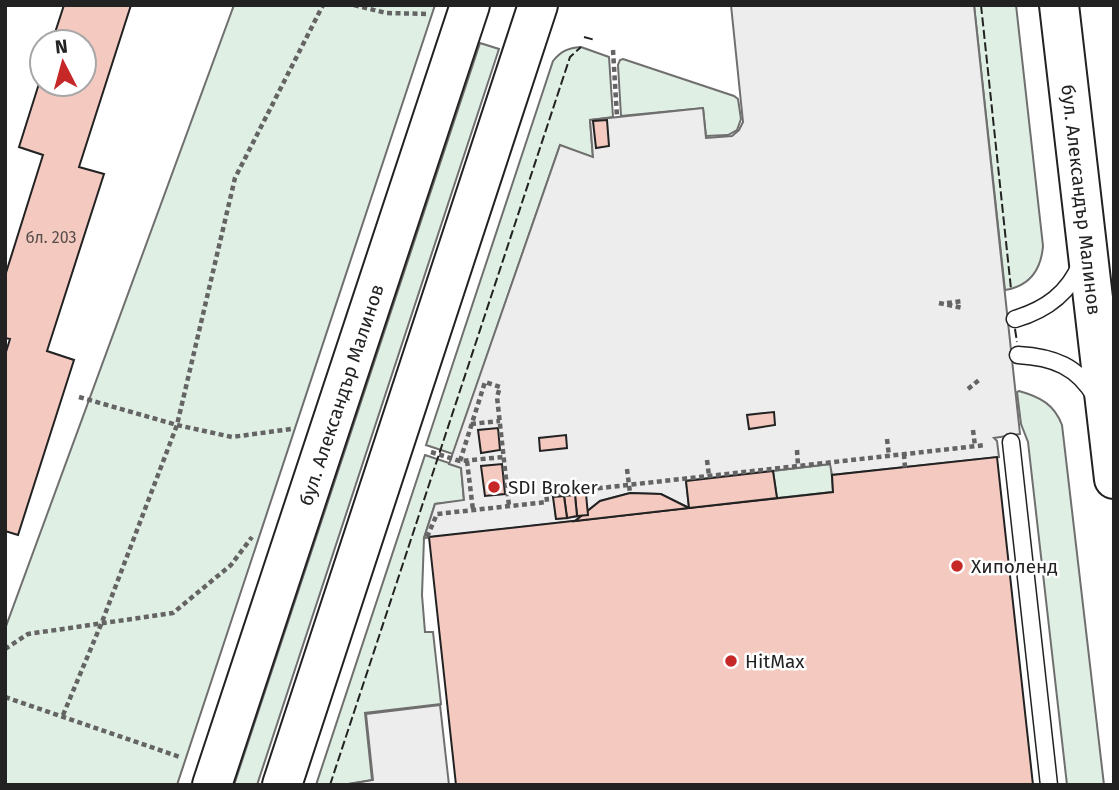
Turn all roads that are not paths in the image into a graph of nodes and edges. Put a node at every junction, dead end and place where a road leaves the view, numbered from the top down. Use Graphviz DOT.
graph roads {
  1 [pos="1059,5"];
  2 [pos="534,6"];
  3 [pos="453,10"];
  4 [pos="1085,247"];
  5 [pos="1015,319"];
  6 [pos="1018,355"];
  7 [pos="1107,419"];
  8 [pos="1011,442"];
  9 [pos="1114,479"];
  10 [pos="212,785"];
  11 [pos="282,785"];
  12 [pos="1049,785"];
  1 -- 4 [label="street, бул. Александър Малинов"];
  2 -- 11 [label="street"];
  3 -- 10 [label="street, бул. Александър Малинов"];
  4 -- 5 [label="lane"];
  4 -- 7 [label="street, бул. Александър Малинов"];
  6 -- 7 [label="lane"];
  7 -- 9 [label="street, бул. Александър Малинов"];
  8 -- 12 [label="lane"];
}
